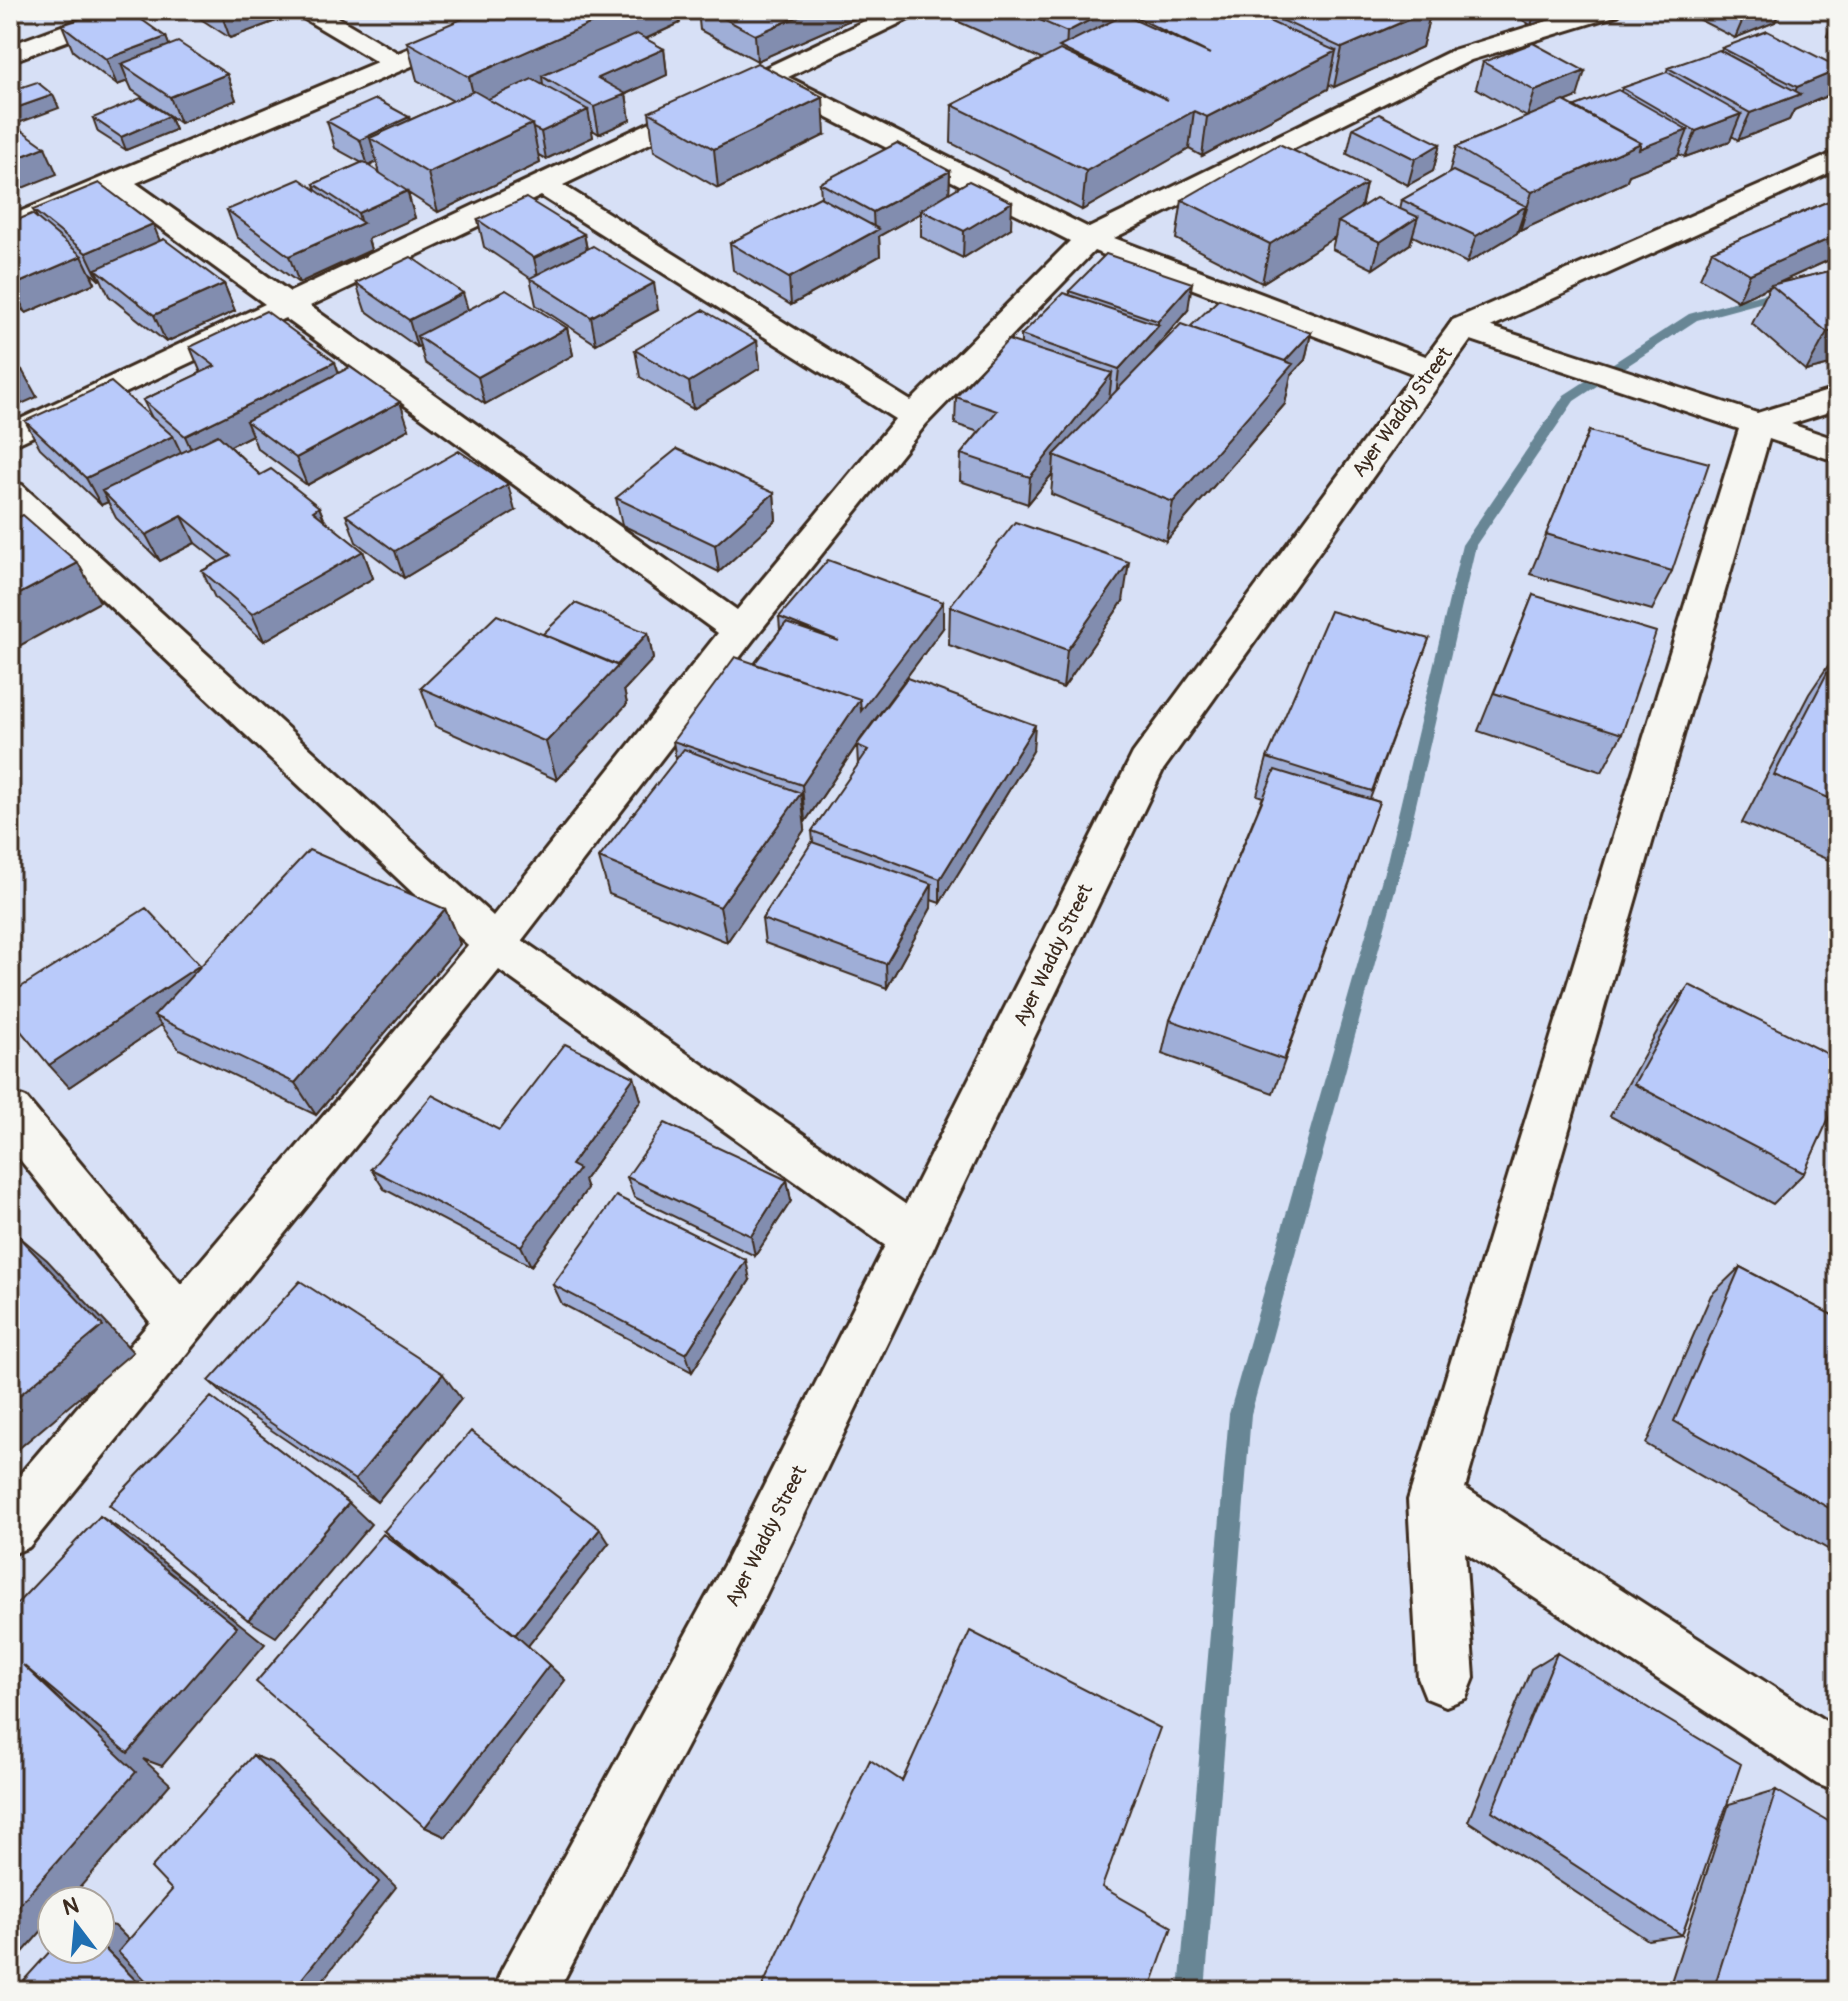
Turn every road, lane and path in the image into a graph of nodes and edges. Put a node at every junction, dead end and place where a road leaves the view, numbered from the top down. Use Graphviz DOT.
graph roads {
  1 [pos="128,10"];
  2 [pos="307,10"];
  3 [pos="523,10"];
  4 [pos="908,10"];
  5 [pos="1609,10"];
  6 [pos="10,54"];
  7 [pos="395,62"];
  8 [pos="768,77"];
  9 [pos="1838,159"];
  10 [pos="115,181"];
  11 [pos="542,184"];
  12 [pos="10,226"];
  13 [pos="1089,239"];
  14 [pos="286,306"];
  15 [pos="1464,327"];
  16 [pos="1433,370"];
  17 [pos="1838,398"];
  18 [pos="914,417"];
  19 [pos="1757,424"];
  20 [pos="10,437"];
  21 [pos="1838,451"];
  22 [pos="10,493"];
  23 [pos="740,631"];
  24 [pos="495,944"];
  25 [pos="10,1112"];
  26 [pos="914,1238"];
  27 [pos="181,1322"];
  28 [pos="1435,1500"];
  29 [pos="10,1528"];
  30 [pos="1446,1678"];
  31 [pos="1838,1763"];
  32 [pos="524,1991"];
  1 -- 6 [label="street"];
  2 -- 7 [label="street"];
  3 -- 7 [label="street"];
  4 -- 8 [label="street"];
  5 -- 13 [label="street"];
  7 -- 10 [label="street"];
  8 -- 11 [label="street"];
  8 -- 13 [label="street"];
  9 -- 15 [label="street, Ayer Waddy Street"];
  10 -- 12 [label="street"];
  10 -- 14 [label="street"];
  11 -- 14 [label="street"];
  11 -- 18 [label="street"];
  13 -- 16 [label="street"];
  13 -- 18 [label="street"];
  14 -- 20 [label="street"];
  14 -- 23 [label="street"];
  15 -- 16 [label="street, Ayer Waddy Street"];
  15 -- 19 [label="street"];
  16 -- 26 [label="street, Ayer Waddy Street"];
  17 -- 19 [label="street"];
  18 -- 23 [label="street"];
  19 -- 21 [label="street"];
  19 -- 28 [label="street"];
  22 -- 24 [label="street"];
  23 -- 24 [label="street"];
  24 -- 26 [label="street"];
  24 -- 27 [label="street"];
  25 -- 27 [label="street"];
  26 -- 32 [label="street, Ayer Waddy Street"];
  27 -- 29 [label="street"];
  28 -- 30 [label="street"];
  28 -- 31 [label="street"];
}
